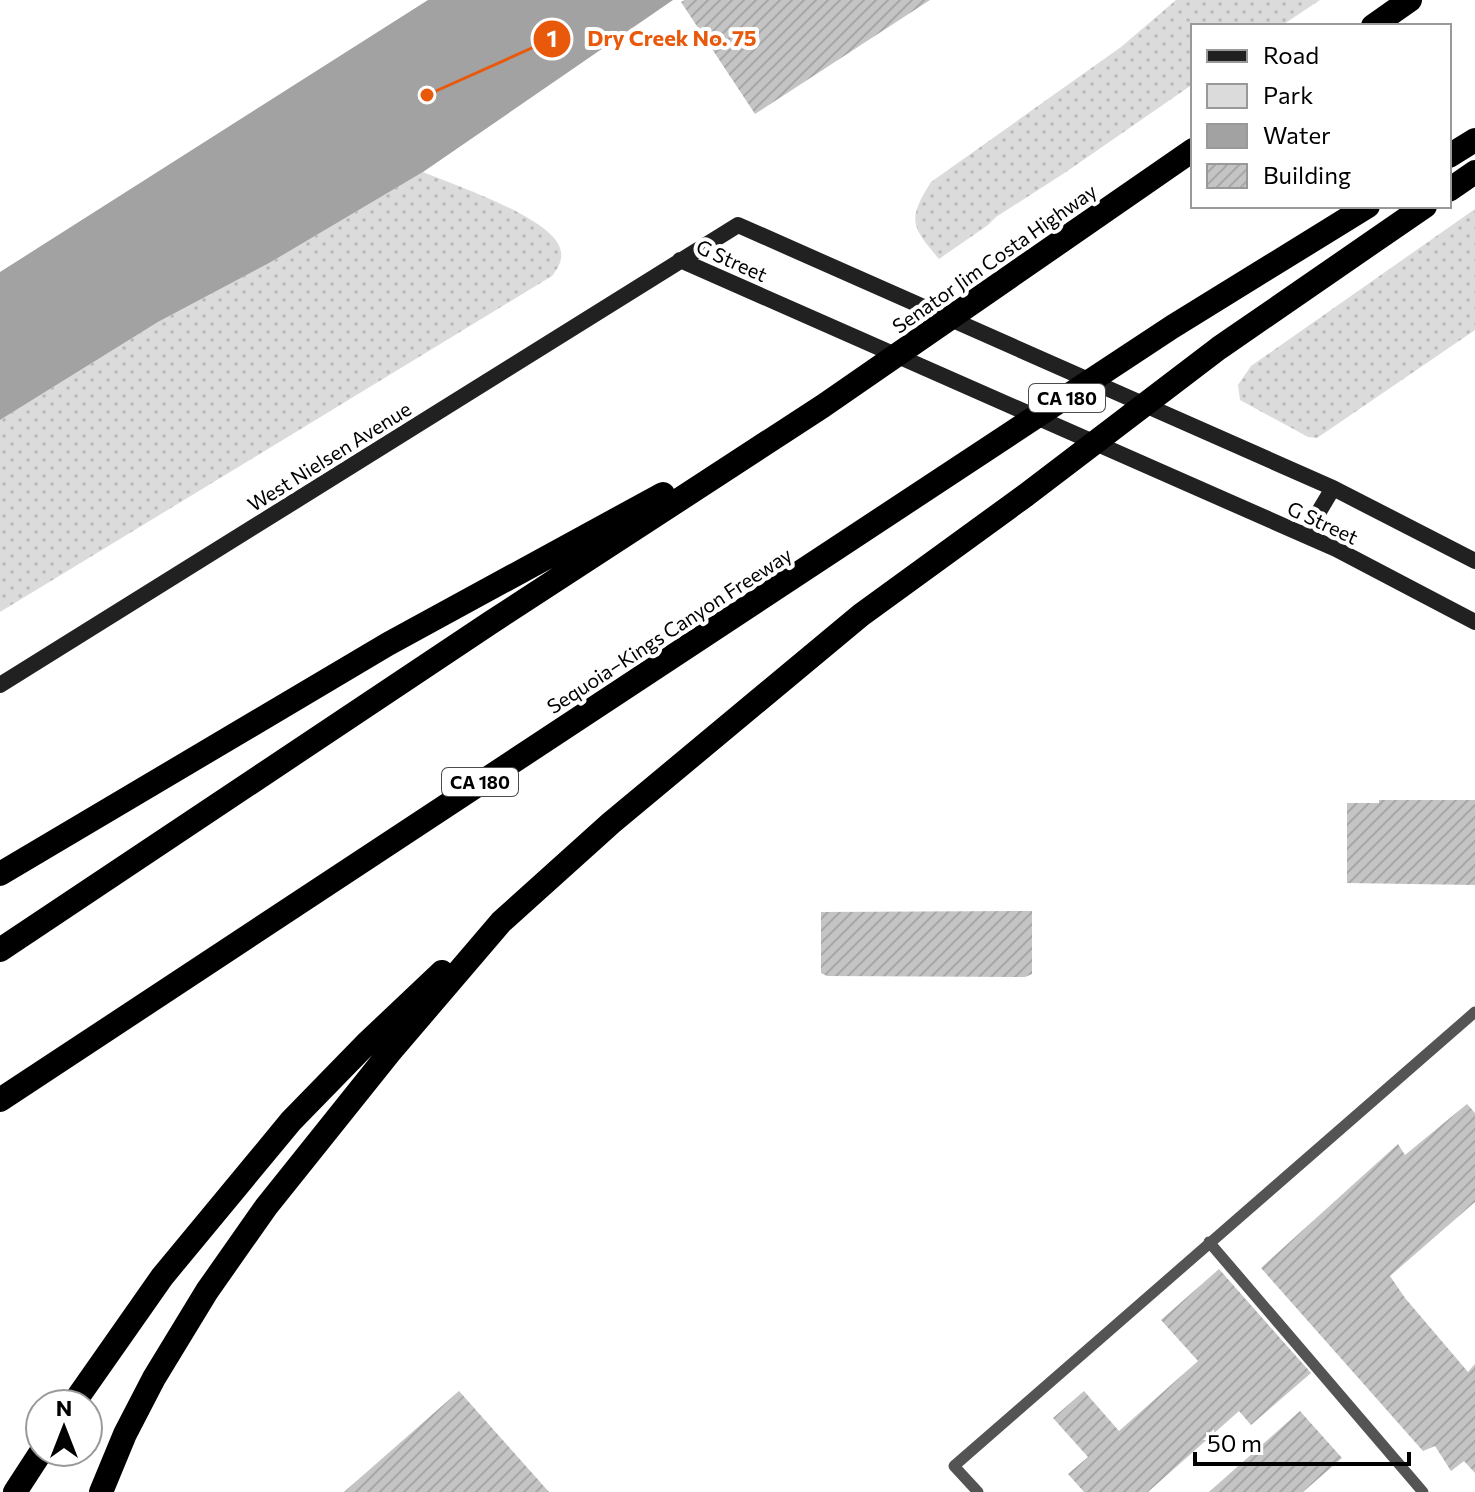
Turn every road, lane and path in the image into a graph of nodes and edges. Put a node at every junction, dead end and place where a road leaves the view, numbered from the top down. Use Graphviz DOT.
graph roads {
  1 [pos="1410,0"];
  2 [pos="1376,24"];
  3 [pos="1475,140"];
  4 [pos="1191,151"];
  5 [pos="1451,155"];
  6 [pos="1475,172"];
  7 [pos="1451,189"];
  8 [pos="1365,208"];
  9 [pos="1422,208"];
  10 [pos="680,260"];
  11 [pos="823,406"];
  12 [pos="1333,488"];
  13 [pos="1305,535"];
  14 [pos="1475,561"];
  15 [pos="1475,622"];
  16 [pos="0,685"];
  17 [pos="2,873"];
  18 [pos="501,922"];
  19 [pos="0,950"];
  20 [pos="1475,1012"];
  21 [pos="0,1100"];
  22 [pos="1209,1242"];
  23 [pos="84,1388"];
  24 [pos="31,1468"];
  25 [pos="15,1492"];
  26 [pos="101,1492"];
  27 [pos="978,1492"];
  28 [pos="1423,1492"];
  1 -- 2 [label="highway"];
  3 -- 5 [label="highway"];
  4 -- 11 [label="highway, Senator Jim Costa Highway"];
  6 -- 7 [label="highway"];
  8 -- 21 [label="highway, Sequoia–Kings Canyon Freeway / CA 180"];
  9 -- 18 [label="highway"];
  10 -- 12 [label="street, G Street"];
  10 -- 13 [label="street, G Street"];
  10 -- 16 [label="street, West Nielsen Avenue"];
  11 -- 17 [label="highway"];
  11 -- 19 [label="highway"];
  12 -- 13 [label="street"];
  12 -- 14 [label="street, G Street"];
  13 -- 15 [label="street, G Street"];
  18 -- 23 [label="highway"];
  18 -- 26 [label="highway"];
  20 -- 22 [label="lane"];
  22 -- 27 [label="lane"];
  22 -- 28 [label="lane"];
  24 -- 25 [label="highway"];
}
